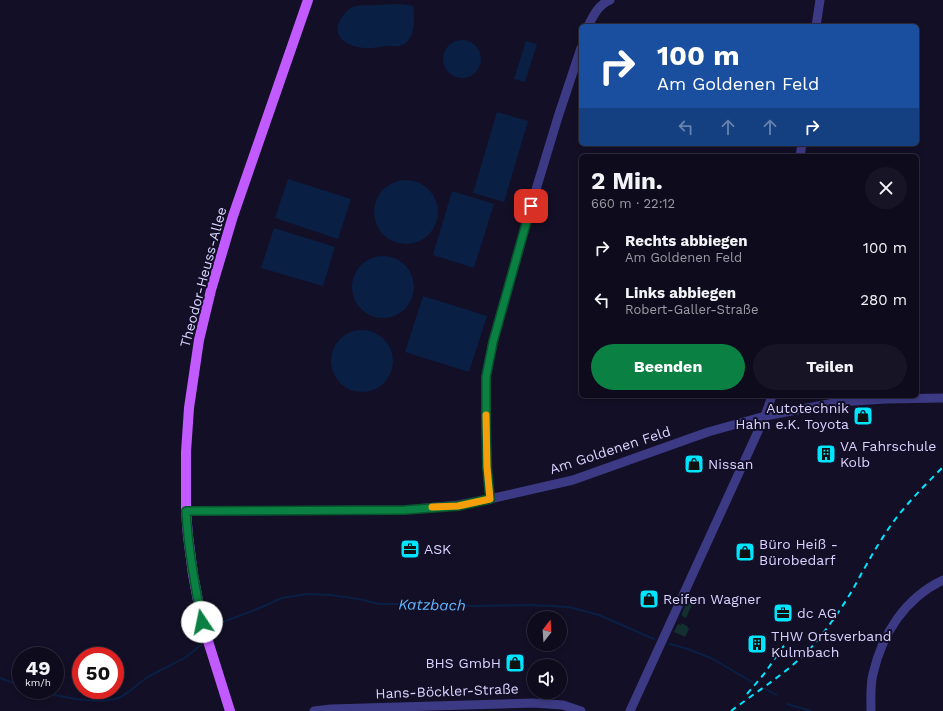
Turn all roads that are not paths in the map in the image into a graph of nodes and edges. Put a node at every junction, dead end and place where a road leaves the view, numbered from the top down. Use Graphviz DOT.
graph roads {
  1 [pos="610,0"];
  2 [pos="820,0"];
  3 [pos="307,3"];
  4 [pos="589,24"];
  5 [pos="816,24"];
  6 [pos="579,54"];
  7 [pos="771,398"];
  8 [pos="943,398"];
  9 [pos="765,416"];
  10 [pos="490,499"];
  11 [pos="186,511"];
  12 [pos="943,580"];
  13 [pos="230,711"];
  14 [pos="314,711"];
  15 [pos="581,711"];
  16 [pos="630,711"];
  17 [pos="871,711"];
  1 -- 4 [label="street"];
  2 -- 5 [label="street"];
  3 -- 11 [label="main road, Theodor-Heuss-Allee"];
  6 -- 10 [label="street"];
  7 -- 9 [label="street"];
  8 -- 9 [label="street, Am Goldenen Feld"];
  9 -- 10 [label="street, Am Goldenen Feld"];
  9 -- 16 [label="street"];
  10 -- 11 [label="street, Am Goldenen Feld"];
  11 -- 13 [label="main road, Theodor-Heuss-Allee"];
  12 -- 17 [label="street"];
  14 -- 15 [label="street, Hans-Böckler-Straße"];
}
